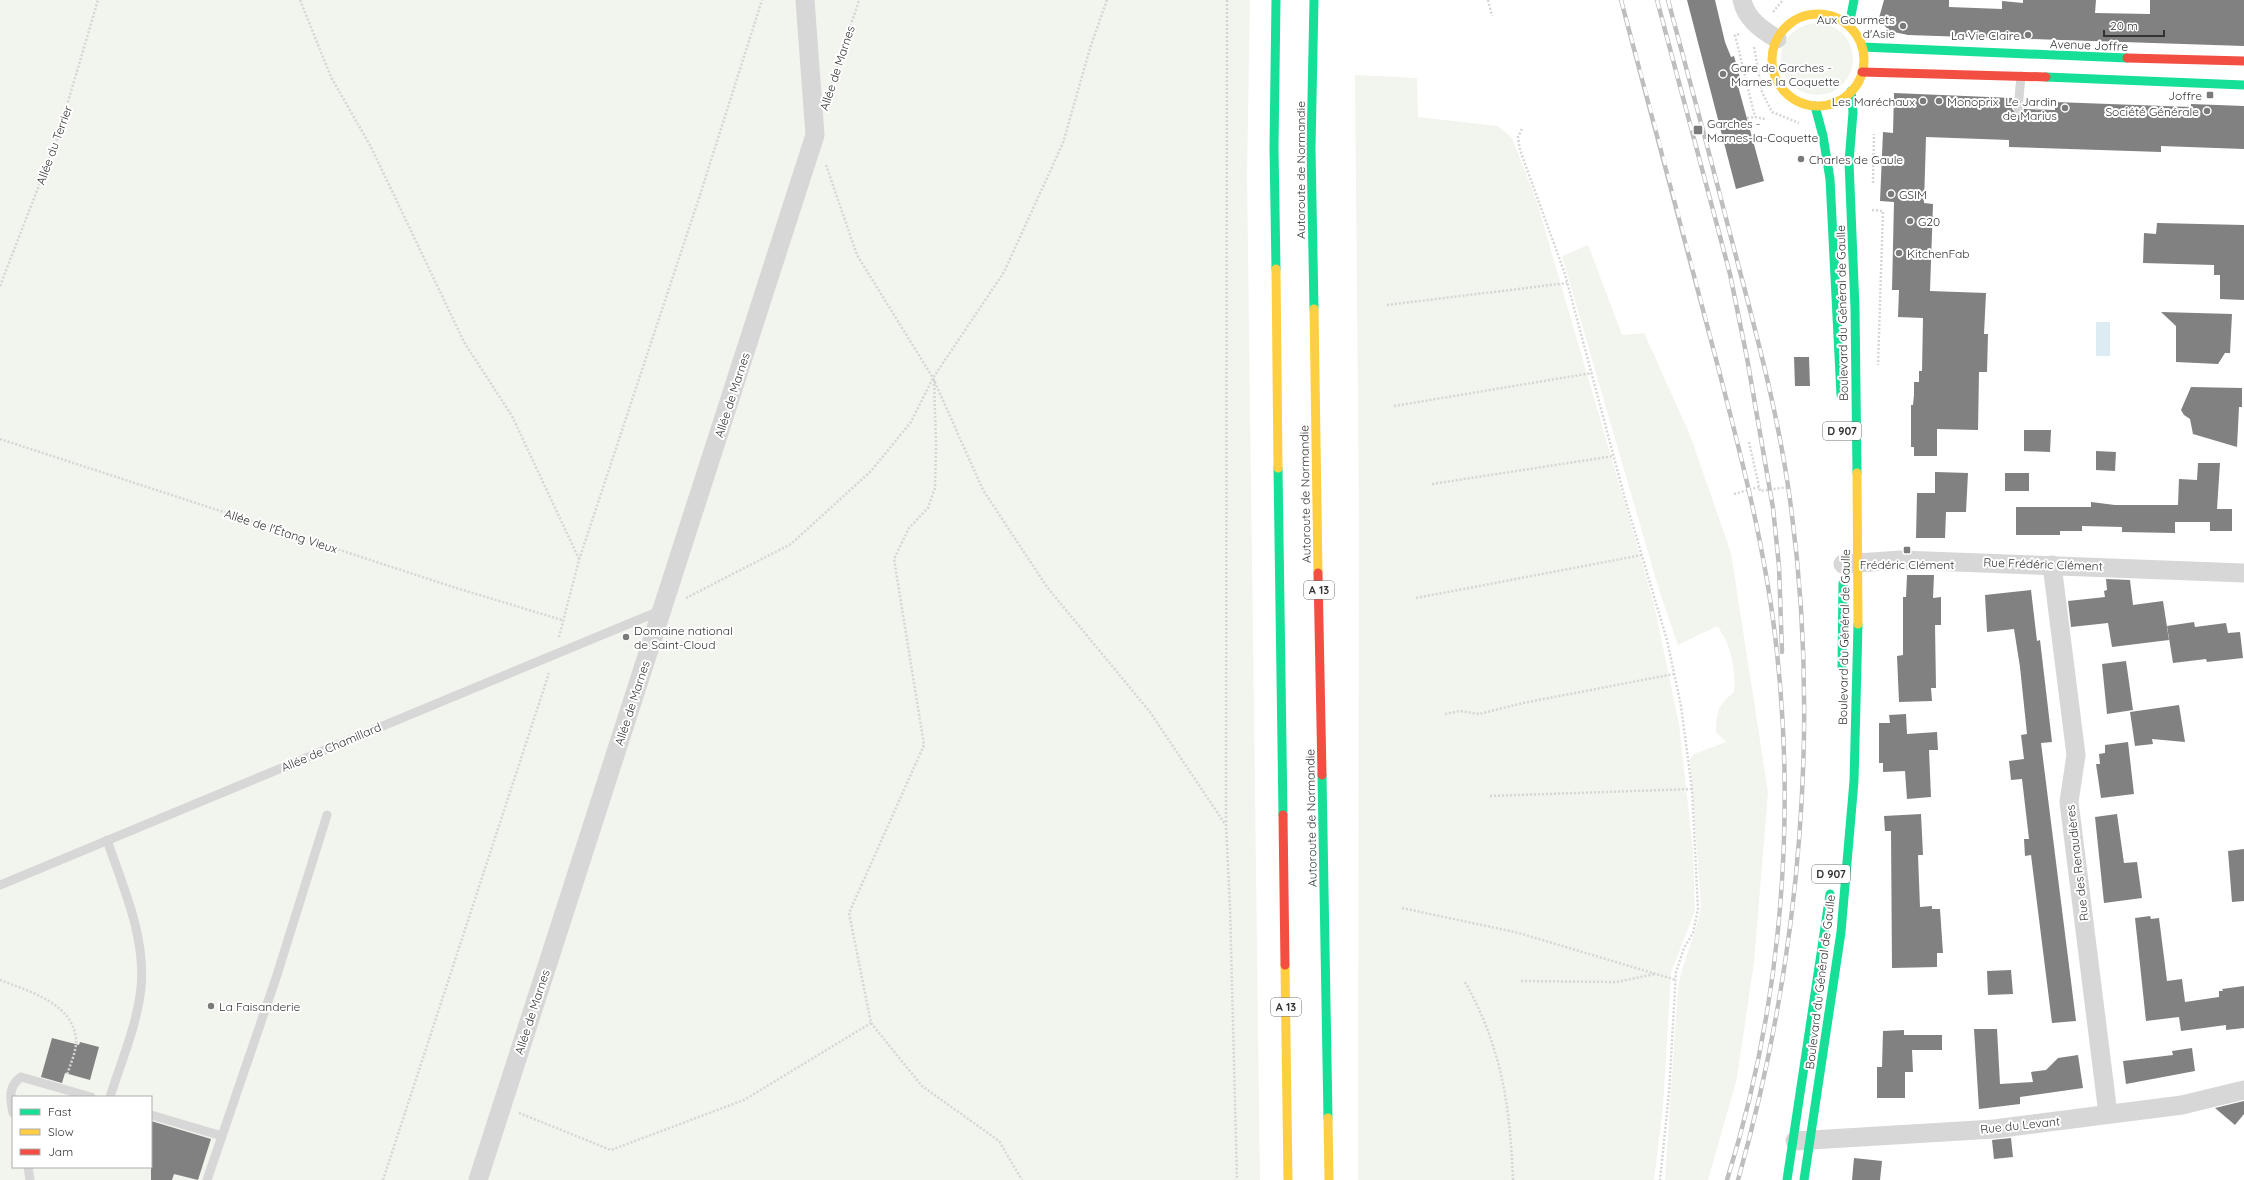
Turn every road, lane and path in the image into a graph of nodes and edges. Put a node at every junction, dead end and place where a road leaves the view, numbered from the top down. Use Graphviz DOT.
graph roads {
  1 [pos="98,0"];
  2 [pos="300,0"];
  3 [pos="762,0"];
  4 [pos="805,0"];
  5 [pos="859,0"];
  6 [pos="1107,0"];
  7 [pos="1227,0"];
  8 [pos="1276,0"];
  9 [pos="1314,0"];
  10 [pos="1488,0"];
  11 [pos="1742,0"];
  12 [pos="1783,0"];
  13 [pos="1854,0"];
  14 [pos="1492,16"];
  15 [pos="1769,17"];
  16 [pos="1849,26"];
  17 [pos="1742,34"];
  18 [pos="1777,38"];
  19 [pos="1753,44"];
  20 [pos="1862,47"];
  21 [pos="2244,61"];
  22 [pos="1862,72"];
  23 [pos="2020,76"];
  24 [pos="2244,85"];
  25 [pos="829,90"];
  26 [pos="1851,91"];
  27 [pos="2037,103"];
  28 [pos="1815,106"];
  29 [pos="2018,109"];
  30 [pos="2036,110"];
  31 [pos="1755,117"];
  32 [pos="1747,118"];
  33 [pos="1765,119"];
  34 [pos="1804,125"];
  35 [pos="1522,129"];
  36 [pos="815,135"];
  37 [pos="1567,283"];
  38 [pos="0,286"];
  39 [pos="1387,305"];
  40 [pos="1592,373"];
  41 [pos="933,378"];
  42 [pos="1394,406"];
  43 [pos="1841,406"];
  44 [pos="0,439"];
  45 [pos="1749,442"];
  46 [pos="1614,456"];
  47 [pos="1432,484"];
  48 [pos="1759,487"];
  49 [pos="1788,487"];
  50 [pos="1734,494"];
  51 [pos="1642,555"];
  52 [pos="579,560"];
  53 [pos="1848,561"];
  54 [pos="2052,565"];
  55 [pos="2243,567"];
  56 [pos="1416,598"];
  57 [pos="662,610"];
  58 [pos="562,620"];
  59 [pos="554,655"];
  60 [pos="1674,674"];
  61 [pos="1842,681"];
  62 [pos="1445,714"];
  63 [pos="1692,789"];
  64 [pos="1490,796"];
  65 [pos="327,815"];
  66 [pos="1226,825"];
  67 [pos="107,840"];
  68 [pos="0,885"];
  69 [pos="1830,886"];
  70 [pos="1402,908"];
  71 [pos="1656,974"];
  72 [pos="0,980"];
  73 [pos="1676,980"];
  74 [pos="1521,981"];
  75 [pos="1465,982"];
  76 [pos="871,1023"];
  77 [pos="64,1089"];
  78 [pos="2244,1090"];
  79 [pos="88,1096"];
  80 [pos="110,1096"];
  81 [pos="502,1106"];
  82 [pos="12,1109"];
  83 [pos="2108,1114"];
  84 [pos="152,1115"];
  85 [pos="222,1136"];
  86 [pos="1802,1141"];
  87 [pos="28,1168"];
  88 [pos="30,1180"];
  89 [pos="207,1180"];
  90 [pos="383,1180"];
  91 [pos="478,1180"];
  92 [pos="1022,1180"];
  93 [pos="1237,1180"];
  94 [pos="1288,1180"];
  95 [pos="1329,1180"];
  96 [pos="1513,1180"];
  97 [pos="1660,1180"];
  98 [pos="1787,1180"];
  99 [pos="1804,1180"];
  1 -- 38 [label="path, Allée du Terrier"];
  2 -- 52 [label="path"];
  3 -- 52 [label="path"];
  4 -- 36 [label="street, Allée de Marnes"];
  5 -- 25 [label="path, Allée de Marnes"];
  6 -- 41 [label="path"];
  7 -- 66 [label="path"];
  8 -- 94 [label="main road, Autoroute de Normandie / A 13"];
  9 -- 95 [label="main road, Autoroute de Normandie / A 13"];
  10 -- 14 [label="path"];
  11 -- 18 [label="street"];
  12 -- 15 [label="path"];
  13 -- 16 [label="main road"];
  16 -- 18 [label="main road"];
  16 -- 20 [label="main road"];
  17 -- 31 [label="path"];
  18 -- 28 [label="main road"];
  19 -- 34 [label="path"];
  20 -- 21 [label="main road, Avenue Joffre"];
  20 -- 22 [label="main road"];
  22 -- 23 [label="main road"];
  22 -- 26 [label="main road"];
  23 -- 24 [label="main road"];
  23 -- 29 [label="lane"];
  26 -- 28 [label="main road"];
  26 -- 53 [label="main road, Boulevard du Général de Gaulle / D 907"];
  27 -- 30 [label="path"];
  28 -- 43 [label="main road, Boulevard du Général de Gaulle / D 907"];
  31 -- 32 [label="path"];
  31 -- 33 [label="path"];
  35 -- 37 [label="path"];
  36 -- 41 [label="path"];
  36 -- 57 [label="street, Allée de Marnes"];
  37 -- 39 [label="path"];
  37 -- 40 [label="path"];
  40 -- 42 [label="path"];
  40 -- 46 [label="path"];
  41 -- 57 [label="path"];
  41 -- 66 [label="path"];
  41 -- 76 [label="path"];
  44 -- 58 [label="path, Allée de l'Étang Vieux"];
  45 -- 48 [label="path"];
  46 -- 47 [label="path"];
  46 -- 51 [label="path"];
  48 -- 49 [label="path"];
  48 -- 50 [label="path"];
  51 -- 56 [label="path"];
  51 -- 60 [label="path"];
  52 -- 58 [label="path"];
  53 -- 54 [label="street, Rue Frédéric Clément"];
  53 -- 61 [label="main road, Boulevard du Général de Gaulle / D 907"];
  53 -- 86 [label="main road, Boulevard du Général de Gaulle / D 907"];
  54 -- 55 [label="street, Rue Frédéric Clément"];
  54 -- 83 [label="street, Rue des Renaudières"];
  57 -- 59 [label="lane, Allée de Chamillard"];
  57 -- 81 [label="street, Allée de Marnes"];
  58 -- 59 [label="path"];
  59 -- 67 [label="lane, Allée de Chamillard"];
  59 -- 90 [label="path"];
  60 -- 62 [label="path"];
  60 -- 63 [label="path"];
  63 -- 64 [label="path"];
  63 -- 73 [label="path"];
  65 -- 85 [label="lane"];
  66 -- 93 [label="path"];
  67 -- 68 [label="lane, Allée de Chamillard"];
  67 -- 80 [label="lane"];
  69 -- 86 [label="main road, Boulevard du Général de Gaulle / D 907"];
  70 -- 71 [label="path"];
  71 -- 73 [label="path"];
  71 -- 74 [label="path"];
  72 -- 77 [label="path"];
  73 -- 97 [label="path"];
  75 -- 96 [label="path"];
  76 -- 81 [label="path"];
  76 -- 92 [label="path"];
  77 -- 79 [label="lane"];
  77 -- 82 [label="lane"];
  78 -- 83 [label="street, Rue du Levant"];
  81 -- 91 [label="street, Allée de Marnes"];
  83 -- 86 [label="street, Rue du Levant"];
  84 -- 85 [label="lane"];
  85 -- 89 [label="lane"];
  86 -- 98 [label="main road, Boulevard du Général de Gaulle / D 907"];
  86 -- 99 [label="main road, Boulevard du Général de Gaulle / D 907"];
  87 -- 88 [label="lane"];
}
